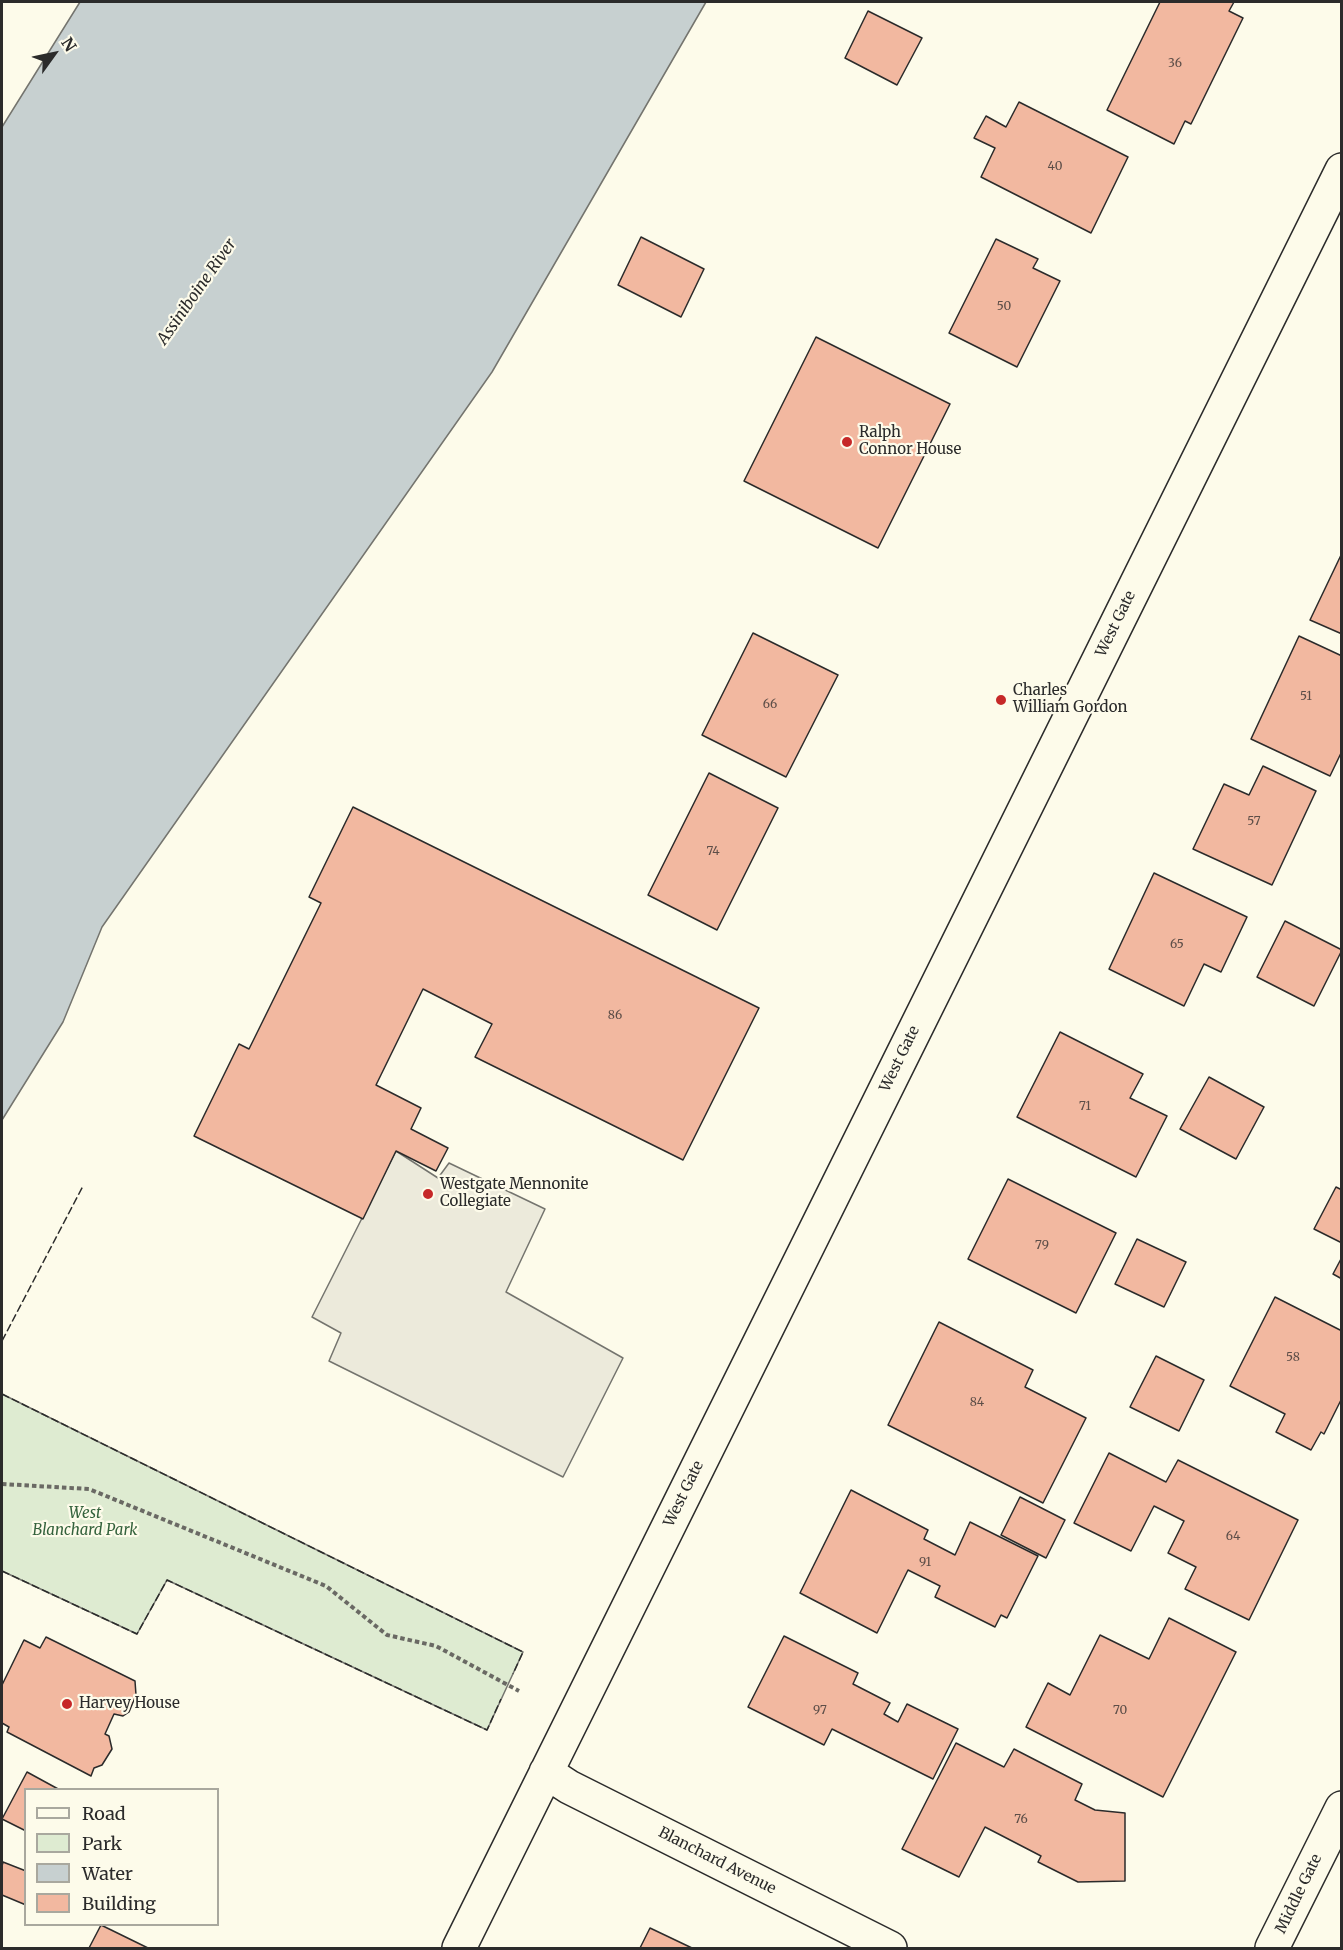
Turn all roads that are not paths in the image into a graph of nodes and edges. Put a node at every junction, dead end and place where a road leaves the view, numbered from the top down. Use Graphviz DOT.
graph roads {
  1 [pos="1341,170"];
  2 [pos="546,1772"];
  3 [pos="1341,1808"];
  4 [pos="459,1948"];
  5 [pos="890,1948"];
  6 [pos="1272,1948"];
  1 -- 2 [label="street, West Gate"];
  2 -- 4 [label="street, West Gate"];
  2 -- 5 [label="street, Blanchard Avenue"];
  3 -- 6 [label="street, Middle Gate"];
}
